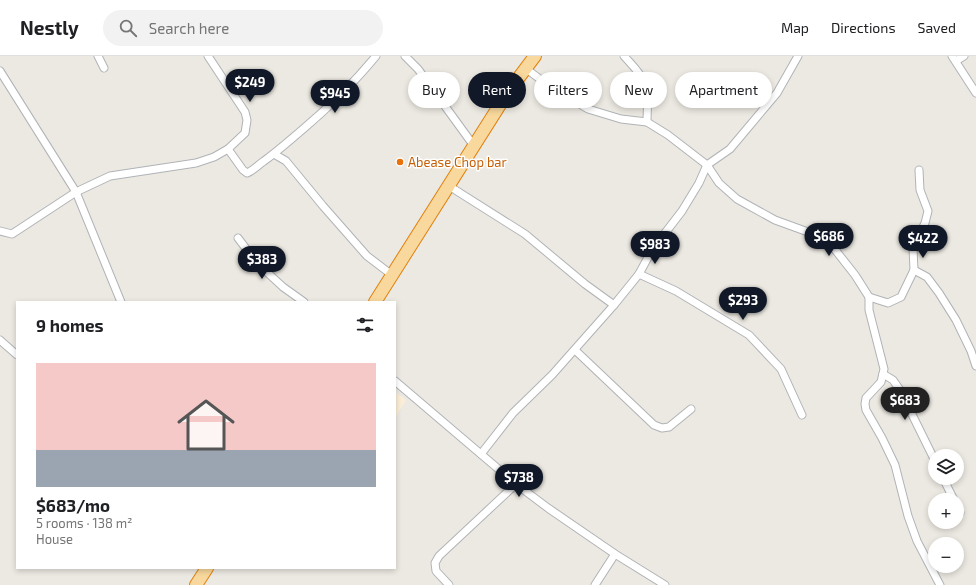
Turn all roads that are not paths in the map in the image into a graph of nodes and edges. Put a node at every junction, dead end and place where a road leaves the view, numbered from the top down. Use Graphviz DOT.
graph roads {
  1 [pos="98,56"];
  2 [pos="208,56"];
  3 [pos="376,56"];
  4 [pos="405,56"];
  5 [pos="624,56"];
  6 [pos="798,56"];
  7 [pos="964,56"];
  8 [pos="954,59"];
  9 [pos="530,61"];
  10 [pos="104,68"];
  11 [pos="0,71"];
  12 [pos="976,93"];
  13 [pos="647,122"];
  14 [pos="474,146"];
  15 [pos="228,149"];
  16 [pos="274,154"];
  17 [pos="707,165"];
  18 [pos="919,170"];
  19 [pos="449,186"];
  20 [pos="76,192"];
  21 [pos="0,231"];
  22 [pos="238,238"];
  23 [pos="914,270"];
  24 [pos="639,274"];
  25 [pos="392,275"];
  26 [pos="868,297"];
  27 [pos="121,301"];
  28 [pos="303,301"];
  29 [pos="376,301"];
  30 [pos="614,304"];
  31 [pos="0,340"];
  32 [pos="574,350"];
  33 [pos="16,353"];
  34 [pos="976,366"];
  35 [pos="883,374"];
  36 [pos="396,382"];
  37 [pos="690,409"];
  38 [pos="802,414"];
  39 [pos="929,449"];
  40 [pos="481,454"];
  41 [pos="516,484"];
  42 [pos="615,554"];
  43 [pos="205,569"];
  44 [pos="196,585"];
  45 [pos="449,585"];
  46 [pos="595,585"];
  47 [pos="665,585"];
  48 [pos="940,585"];
  1 -- 10 [label="street"];
  2 -- 15 [label="street"];
  3 -- 16 [label="street"];
  4 -- 14 [label="street"];
  5 -- 13 [label="street"];
  6 -- 17 [label="street"];
  7 -- 8 [label="street"];
  8 -- 12 [label="street"];
  9 -- 13 [label="street"];
  9 -- 14 [label="highway"];
  11 -- 20 [label="street"];
  13 -- 17 [label="street"];
  14 -- 19 [label="highway"];
  15 -- 16 [label="street"];
  15 -- 20 [label="street"];
  16 -- 25 [label="street"];
  17 -- 24 [label="street"];
  17 -- 26 [label="street"];
  18 -- 23 [label="street"];
  19 -- 25 [label="highway"];
  19 -- 30 [label="street"];
  20 -- 21 [label="street"];
  20 -- 27 [label="street"];
  22 -- 28 [label="street"];
  23 -- 26 [label="street"];
  23 -- 34 [label="street"];
  24 -- 30 [label="street"];
  24 -- 38 [label="street"];
  25 -- 29 [label="highway"];
  26 -- 35 [label="street"];
  30 -- 32 [label="street"];
  31 -- 33 [label="street"];
  32 -- 37 [label="street"];
  32 -- 40 [label="street"];
  35 -- 39 [label="street"];
  35 -- 48 [label="street"];
  36 -- 40 [label="street"];
  40 -- 41 [label="street"];
  41 -- 42 [label="street"];
  41 -- 45 [label="street"];
  42 -- 46 [label="street"];
  42 -- 47 [label="street"];
  43 -- 44 [label="highway"];
}
